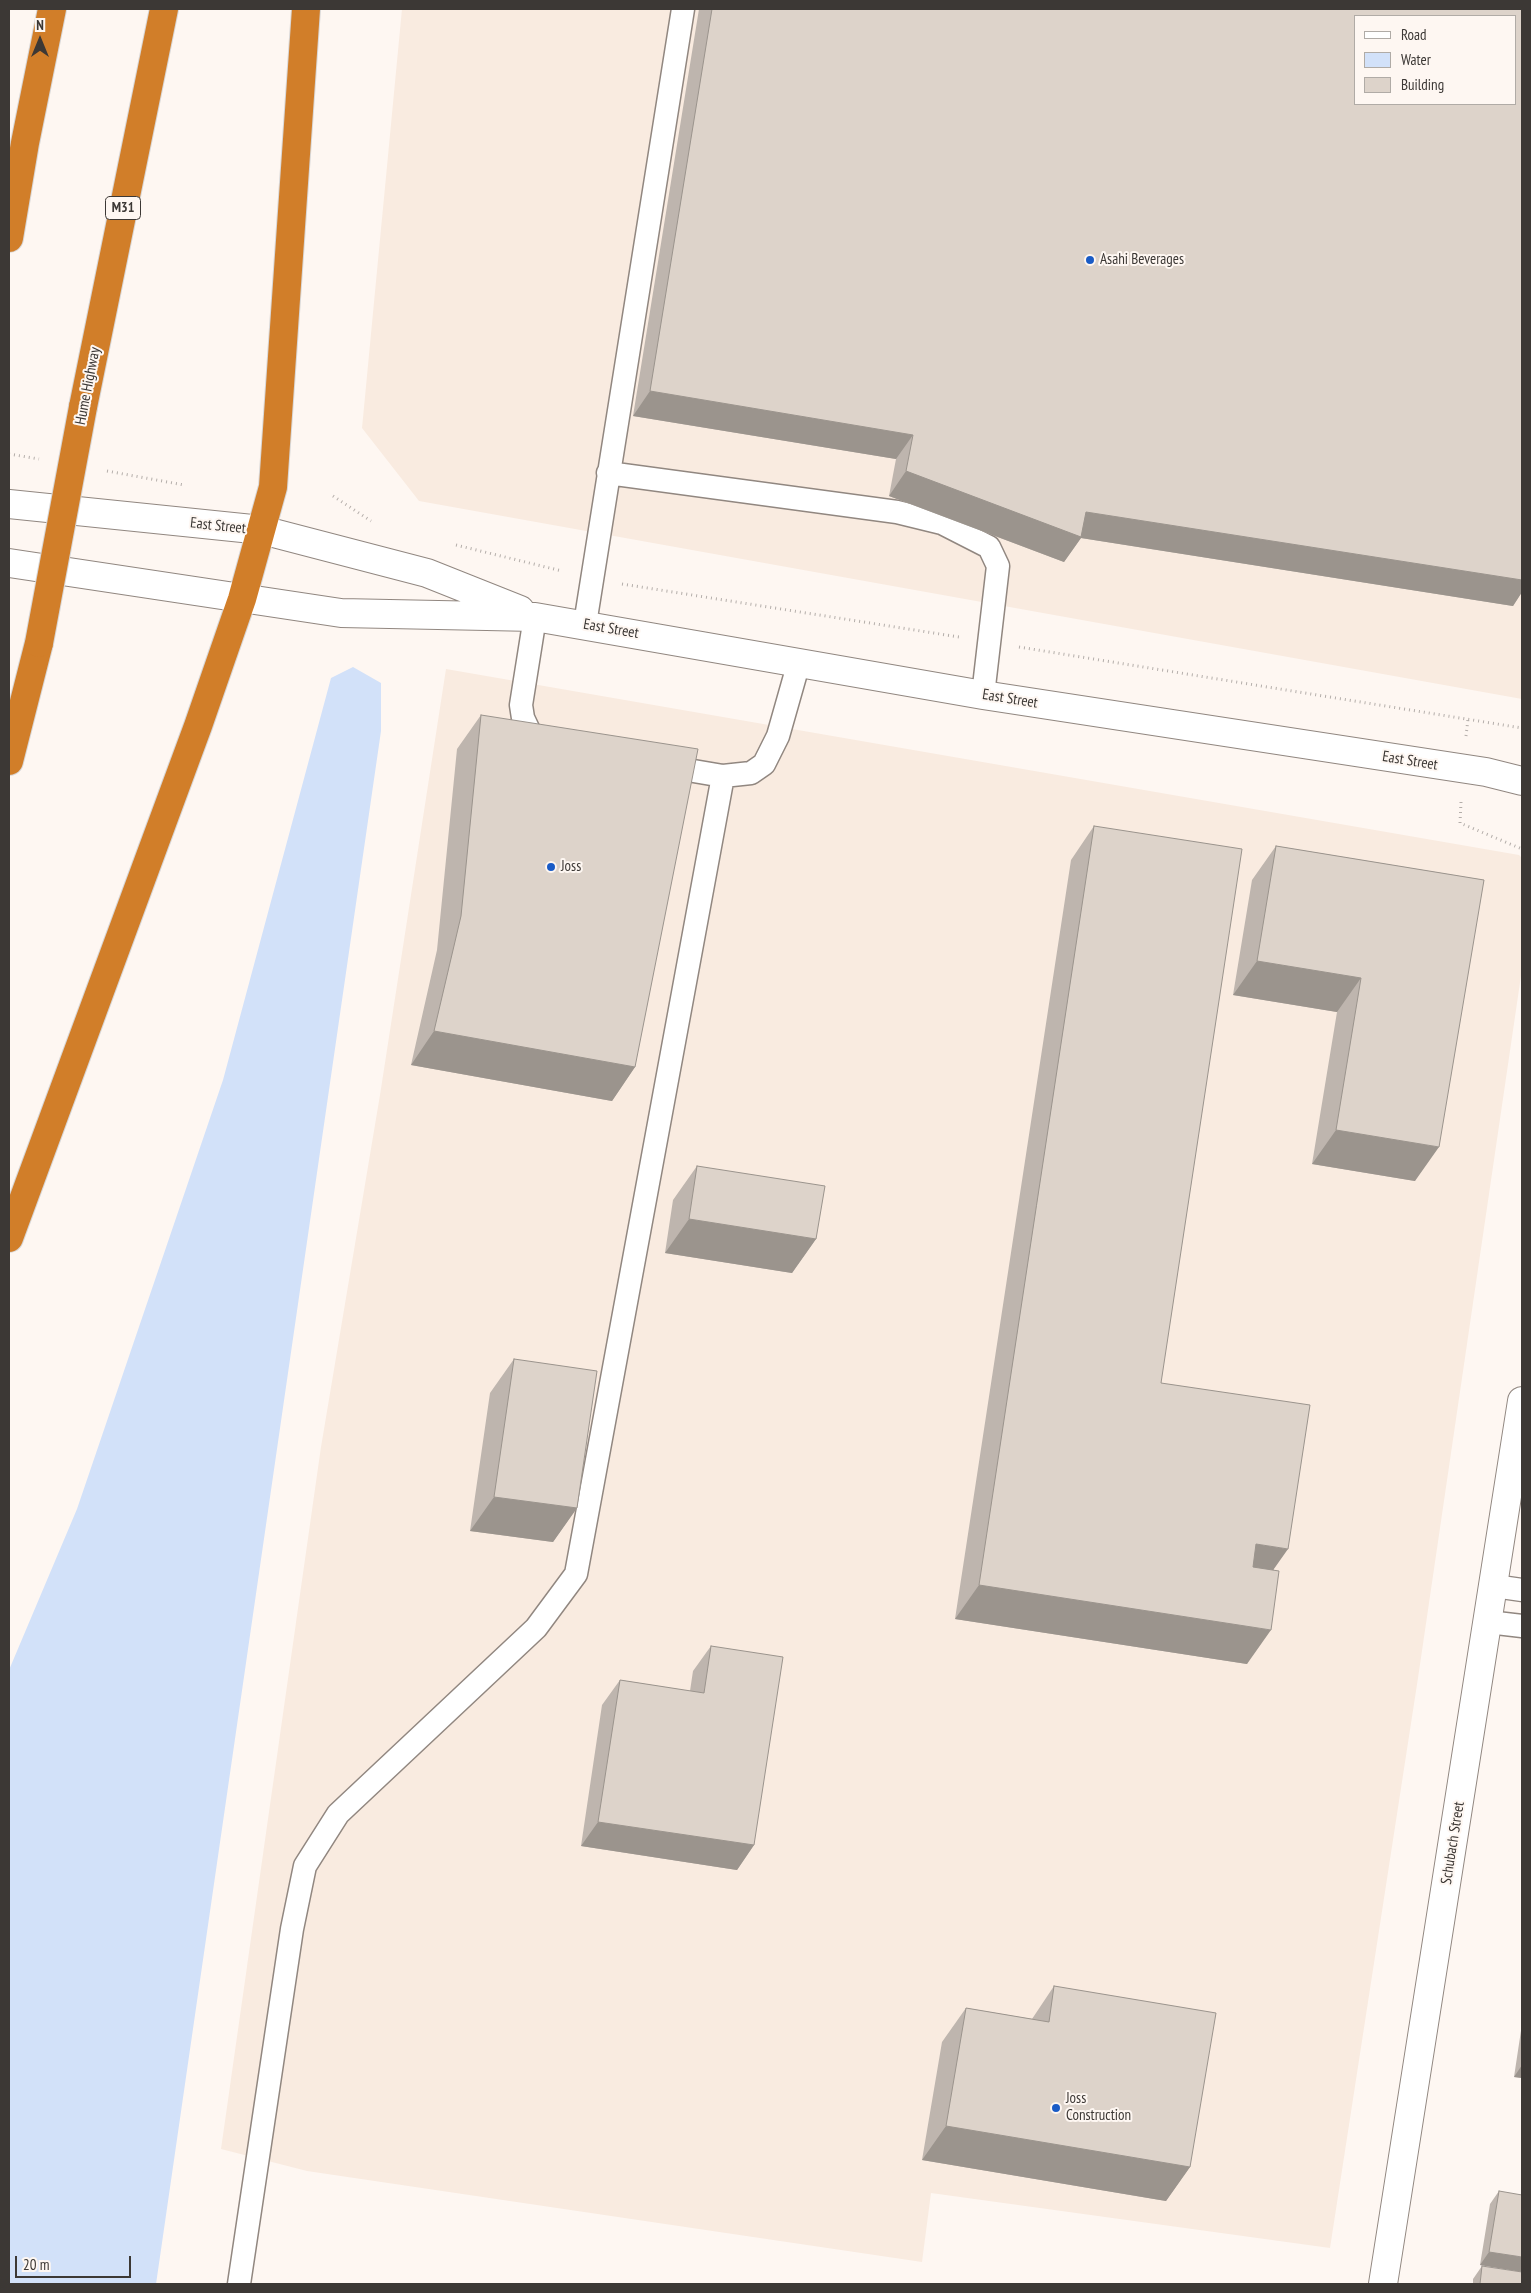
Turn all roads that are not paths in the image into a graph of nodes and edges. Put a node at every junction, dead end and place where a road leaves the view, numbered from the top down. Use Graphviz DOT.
graph roads {
  1 [pos="52,9"];
  2 [pos="164,9"];
  3 [pos="306,9"];
  4 [pos="683,9"];
  5 [pos="9,238"];
  6 [pos="608,473"];
  7 [pos="9,504"];
  8 [pos="262,530"];
  9 [pos="9,563"];
  10 [pos="242,599"];
  11 [pos="535,616"];
  12 [pos="584,624"];
  13 [pos="799,662"];
  14 [pos="983,695"];
  15 [pos="566,748"];
  16 [pos="9,762"];
  17 [pos="644,762"];
  18 [pos="1522,765"];
  19 [pos="1486,772"];
  20 [pos="723,776"];
  21 [pos="1522,781"];
  22 [pos="9,1238"];
  23 [pos="1522,1410"];
  24 [pos="1494,1586"];
  25 [pos="1522,1590"];
  26 [pos="1488,1622"];
  27 [pos="1522,1626"];
  28 [pos="240,2284"];
  29 [pos="1383,2284"];
  1 -- 5 [label="highway"];
  2 -- 16 [label="highway, Hume Highway / M31, bridge"];
  3 -- 8 [label="highway"];
  4 -- 6 [label="lane"];
  6 -- 12 [label="lane"];
  6 -- 14 [label="lane"];
  7 -- 8 [label="main road, East Street"];
  8 -- 10 [label="highway"];
  8 -- 11 [label="main road, East Street"];
  9 -- 10 [label="main road, East Street"];
  10 -- 11 [label="main road, East Street"];
  10 -- 22 [label="highway"];
  11 -- 12 [label="main road, East Street"];
  11 -- 15 [label="lane"];
  12 -- 13 [label="main road, East Street"];
  13 -- 14 [label="main road, East Street"];
  13 -- 20 [label="lane"];
  14 -- 19 [label="main road, East Street"];
  17 -- 20 [label="lane"];
  18 -- 19 [label="main road, East Street"];
  19 -- 21 [label="main road, East Street"];
  20 -- 28 [label="lane"];
  23 -- 24 [label="main road, Schubach Street"];
  24 -- 25 [label="lane"];
  24 -- 26 [label="main road, Schubach Street"];
  26 -- 27 [label="lane"];
  26 -- 29 [label="main road, Schubach Street"];
}
